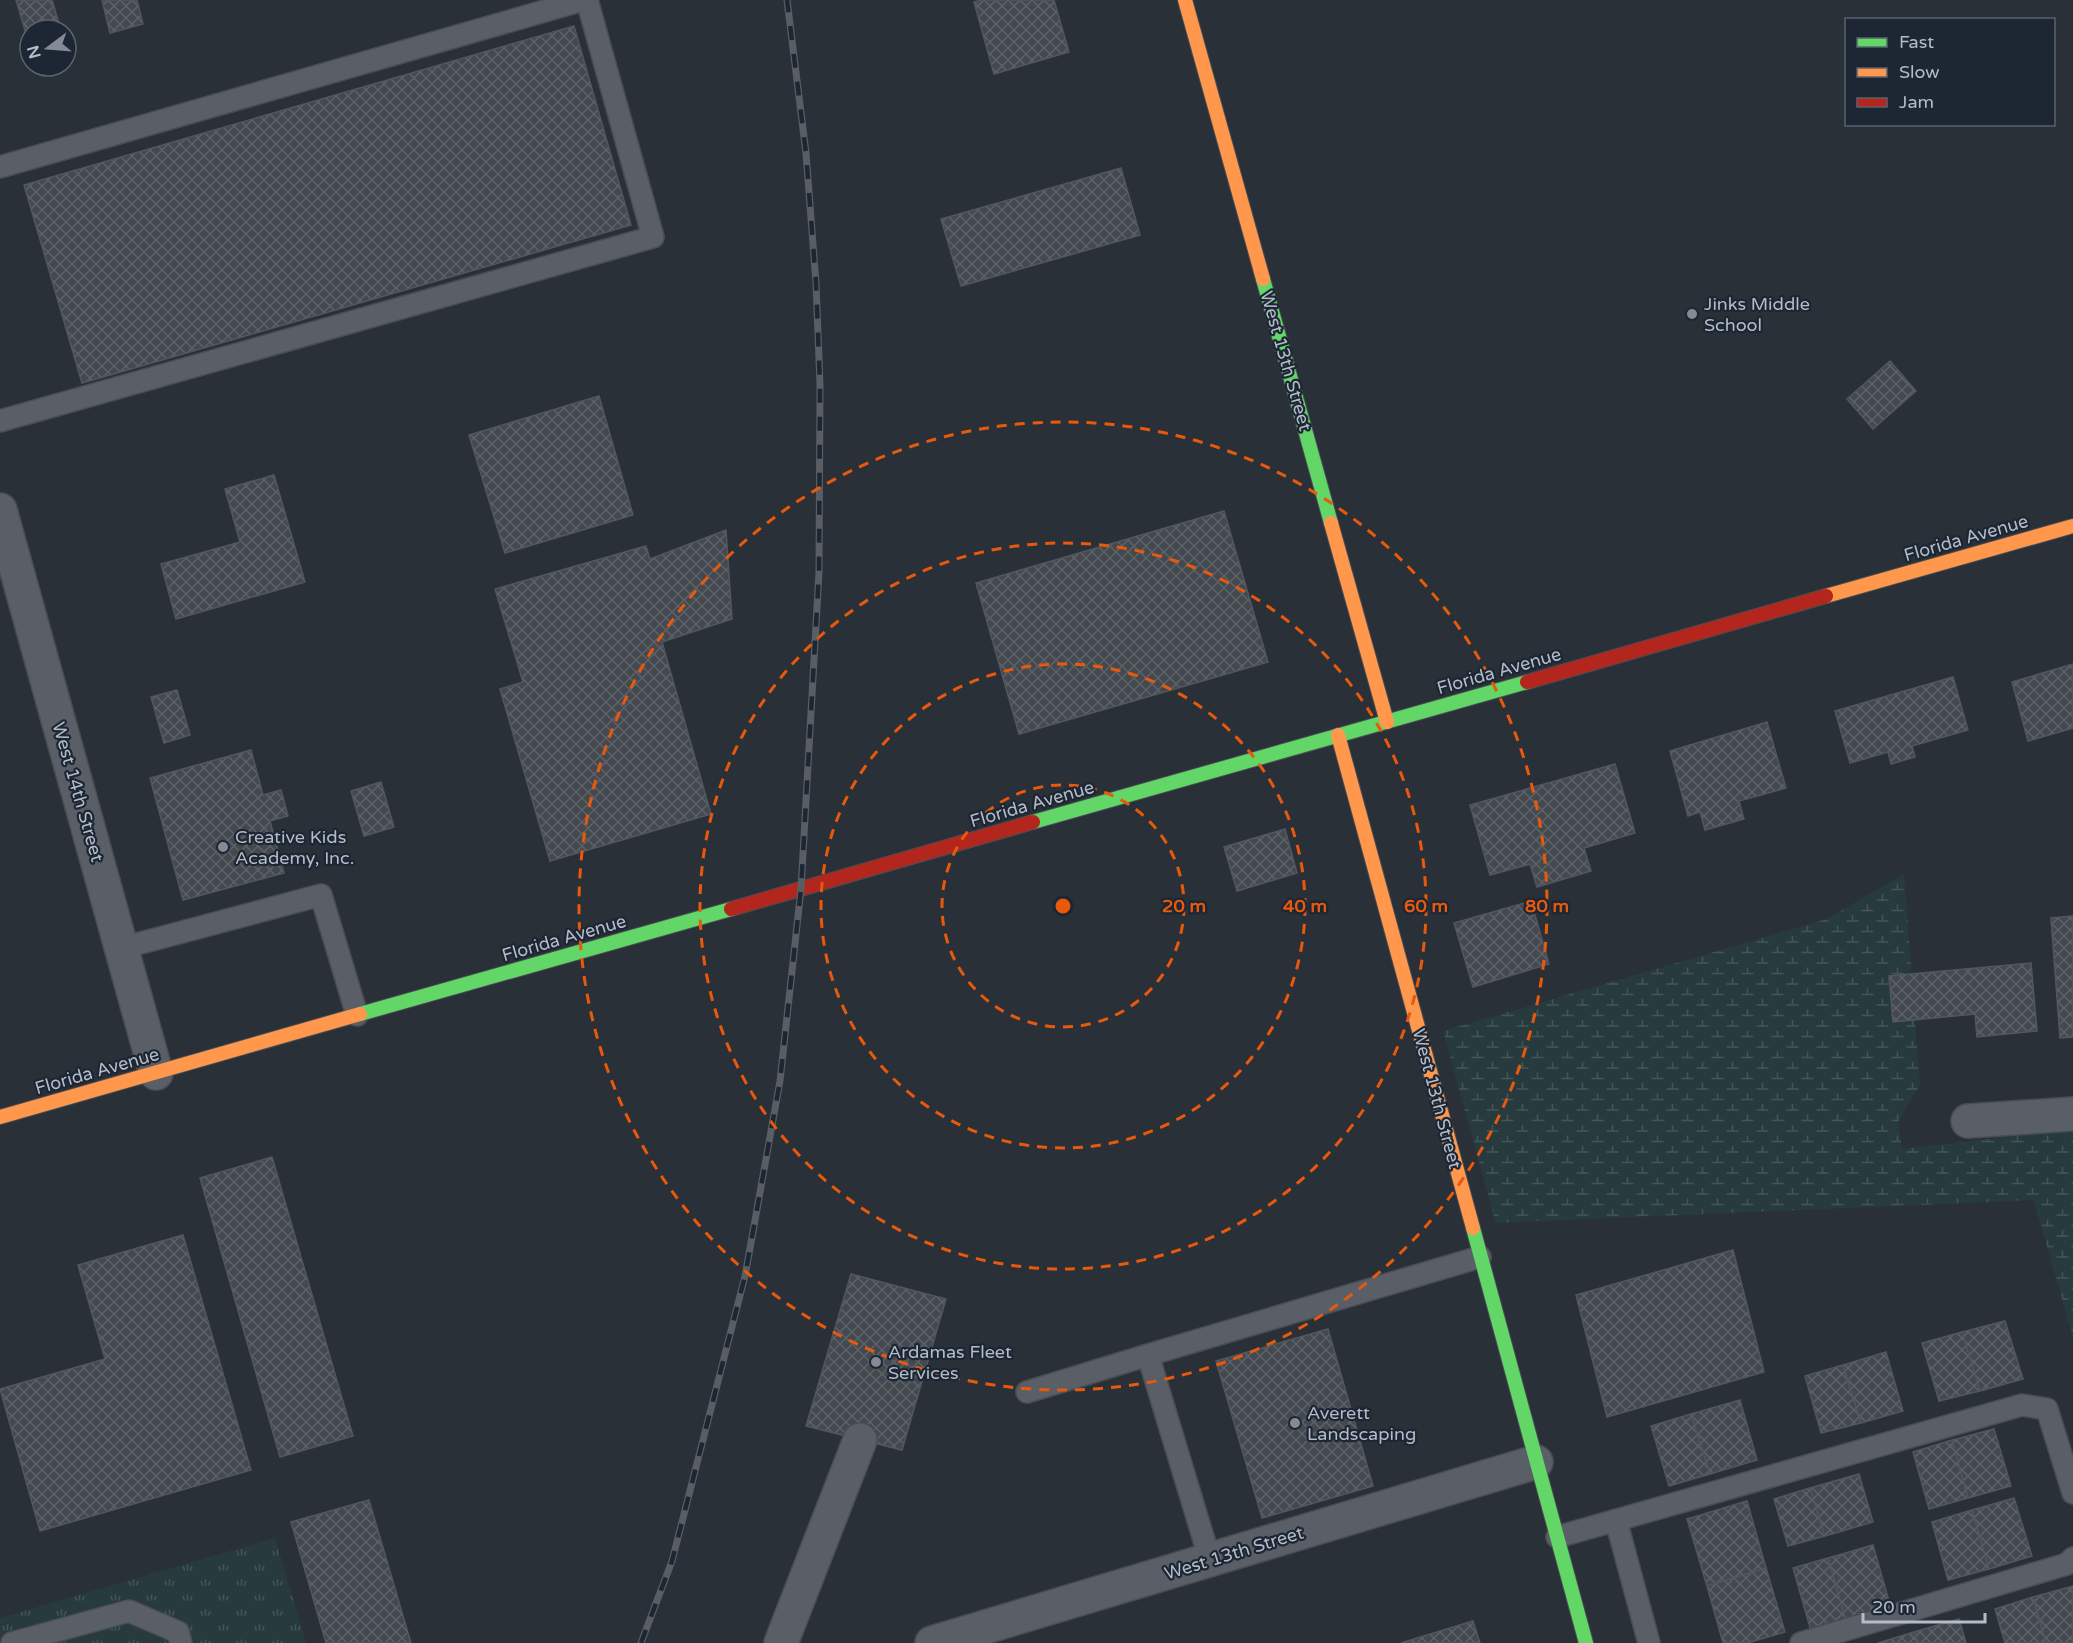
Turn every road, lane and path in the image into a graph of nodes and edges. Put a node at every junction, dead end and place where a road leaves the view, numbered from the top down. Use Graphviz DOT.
graph roads {
  1 [pos="585,0"];
  2 [pos="1185,0"];
  3 [pos="0,167"];
  4 [pos="0,421"];
  5 [pos="0,510"];
  6 [pos="2073,526"];
  7 [pos="1387,722"];
  8 [pos="1338,735"];
  9 [pos="122,948"];
  10 [pos="357,1015"];
  11 [pos="156,1073"];
  12 [pos="2073,1114"];
  13 [pos="0,1117"];
  14 [pos="1968,1121"];
  15 [pos="1480,1257"];
  16 [pos="1148,1355"];
  17 [pos="1027,1392"];
  18 [pos="860,1440"];
  19 [pos="1536,1462"];
  20 [pos="2073,1493"];
  21 [pos="1616,1520"];
  22 [pos="1557,1537"];
  23 [pos="2073,1558"];
  24 [pos="1210,1560"];
  25 [pos="12,1643"];
  26 [pos="181,1643"];
  27 [pos="782,1643"];
  28 [pos="932,1643"];
  29 [pos="1586,1643"];
  30 [pos="1649,1643"];
  31 [pos="1801,1643"];
  1 -- 3 [label="lane"];
  1 -- 4 [label="lane"];
  2 -- 7 [label="street, West 13th Street"];
  5 -- 9 [label="street, West 14th Street"];
  6 -- 7 [label="street, Florida Avenue"];
  7 -- 8 [label="street, Florida Avenue"];
  8 -- 10 [label="street, Florida Avenue"];
  8 -- 15 [label="street, West 13th Street"];
  9 -- 10 [label="lane"];
  9 -- 11 [label="street, West 14th Street"];
  10 -- 11 [label="street, Florida Avenue"];
  11 -- 13 [label="street, Florida Avenue"];
  12 -- 14 [label="street"];
  15 -- 16 [label="lane"];
  15 -- 19 [label="street, West 13th Street"];
  16 -- 17 [label="lane"];
  16 -- 24 [label="lane"];
  18 -- 27 [label="street"];
  19 -- 22 [label="street, West 13th Street"];
  19 -- 24 [label="street, West 13th Street"];
  20 -- 21 [label="lane"];
  21 -- 22 [label="lane"];
  21 -- 30 [label="lane"];
  22 -- 29 [label="street, West 13th Street"];
  23 -- 31 [label="lane"];
  24 -- 28 [label="street, West 13th Street"];
  25 -- 26 [label="lane"];
}
